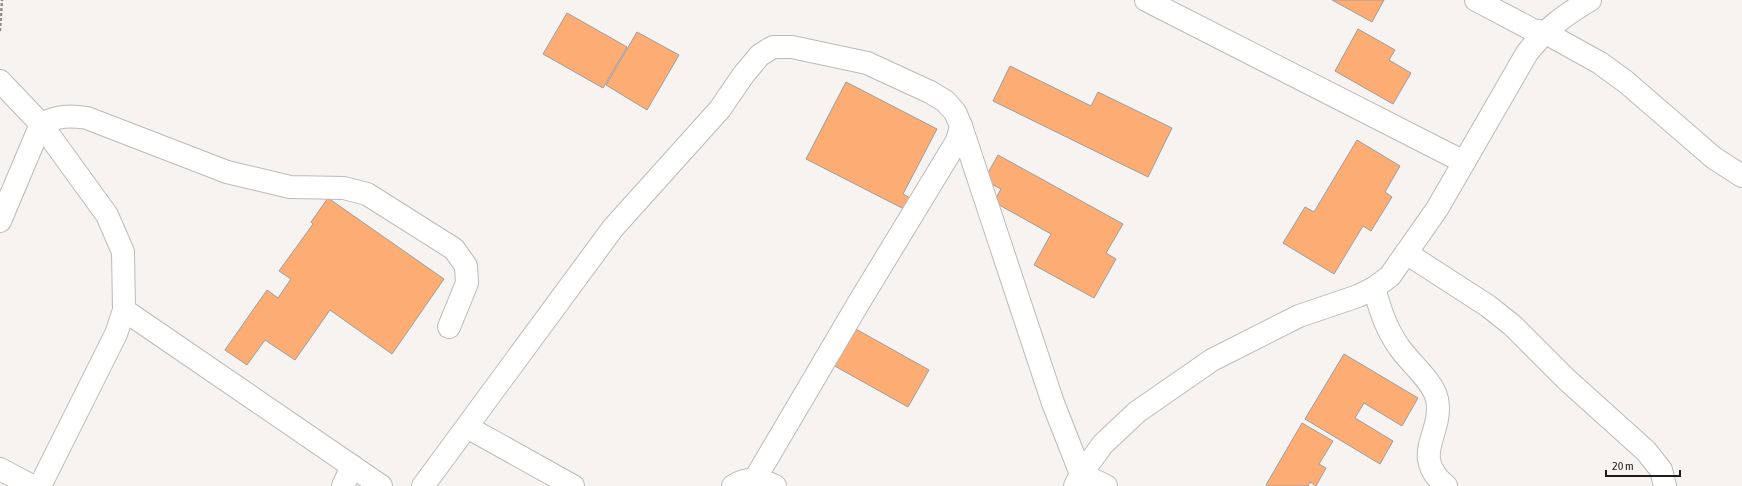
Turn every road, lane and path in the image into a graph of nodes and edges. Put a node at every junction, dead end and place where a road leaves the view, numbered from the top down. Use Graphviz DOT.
graph roads {
  1 [pos="2,0"];
  2 [pos="1146,0"];
  3 [pos="1476,0"];
  4 [pos="1590,0"];
  5 [pos="0,31"];
  6 [pos="1544,32"];
  7 [pos="0,81"];
  8 [pos="41,124"];
  9 [pos="961,126"];
  10 [pos="1464,162"];
  11 [pos="1742,176"];
  12 [pos="0,221"];
  13 [pos="1406,253"];
  14 [pos="1374,288"];
  15 [pos="124,310"];
  16 [pos="449,327"];
  17 [pos="467,427"];
  18 [pos="352,466"];
  19 [pos="0,470"];
  20 [pos="1078,480"];
  21 [pos="765,482"];
  22 [pos="32,486"];
  23 [pos="40,486"];
  24 [pos="343,486"];
  25 [pos="381,486"];
  26 [pos="423,486"];
  27 [pos="573,486"];
  28 [pos="733,486"];
  29 [pos="1106,486"];
  30 [pos="1446,486"];
  31 [pos="1664,486"];
  1 -- 5 [label="path"];
  2 -- 10 [label="street"];
  3 -- 6 [label="street"];
  4 -- 6 [label="street"];
  6 -- 10 [label="street"];
  6 -- 11 [label="street"];
  7 -- 8 [label="street"];
  8 -- 12 [label="street"];
  8 -- 15 [label="street"];
  8 -- 16 [label="street"];
  9 -- 17 [label="street"];
  9 -- 20 [label="street"];
  9 -- 21 [label="street"];
  10 -- 13 [label="street"];
  13 -- 14 [label="street"];
  13 -- 31 [label="street"];
  14 -- 20 [label="street"];
  14 -- 30 [label="street"];
  15 -- 18 [label="street"];
  15 -- 23 [label="street"];
  17 -- 26 [label="street"];
  17 -- 27 [label="street"];
  18 -- 24 [label="street"];
  18 -- 25 [label="street"];
  19 -- 22 [label="street"];
  20 -- 29 [label="street"];
  21 -- 28 [label="street"];
}
